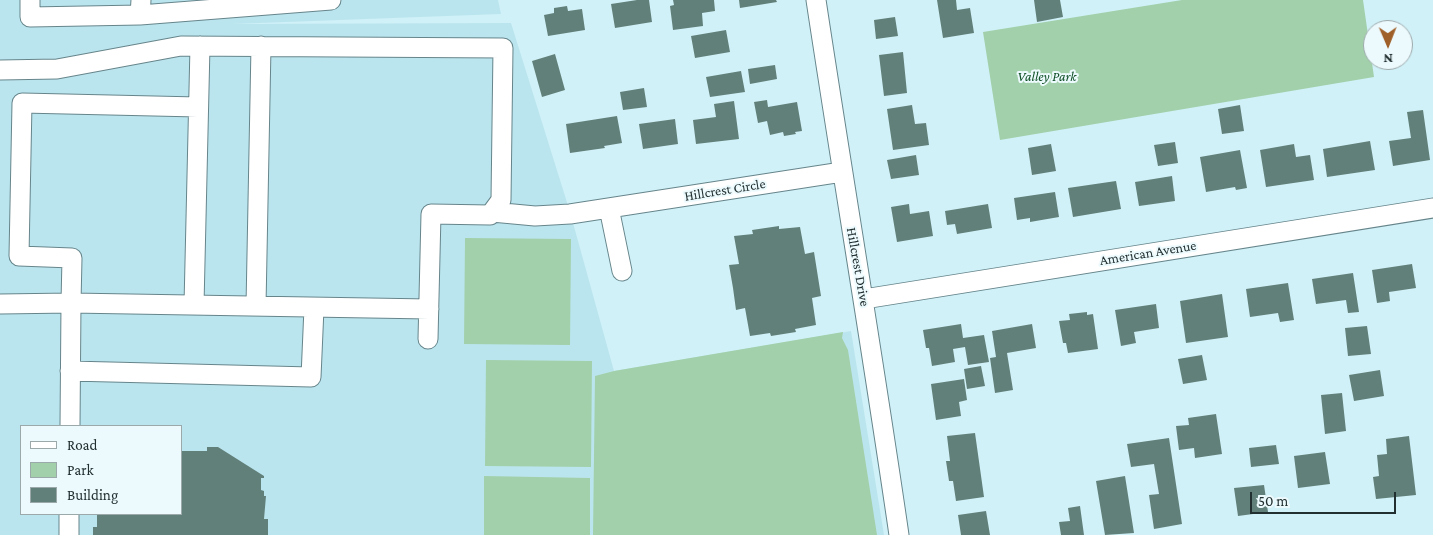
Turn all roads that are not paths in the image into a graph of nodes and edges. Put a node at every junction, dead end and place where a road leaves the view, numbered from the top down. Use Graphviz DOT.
graph roads {
  1 [pos="30,0"];
  2 [pos="331,0"];
  3 [pos="816,0"];
  4 [pos="140,8"];
  5 [pos="200,46"];
  6 [pos="261,46"];
  7 [pos="0,70"];
  8 [pos="198,106"];
  9 [pos="842,172"];
  10 [pos="609,208"];
  11 [pos="1433,208"];
  12 [pos="492,212"];
  13 [pos="622,271"];
  14 [pos="864,299"];
  15 [pos="71,303"];
  16 [pos="0,304"];
  17 [pos="194,305"];
  18 [pos="256,306"];
  19 [pos="314,308"];
  20 [pos="429,309"];
  21 [pos="428,339"];
  22 [pos="70,371"];
  23 [pos="70,425"];
  24 [pos="69,515"];
  25 [pos="69,535"];
  26 [pos="899,535"];
  1 -- 4 [label="street"];
  2 -- 4 [label="street"];
  3 -- 9 [label="street, Hillcrest Drive"];
  5 -- 6 [label="street"];
  5 -- 7 [label="street"];
  5 -- 8 [label="street"];
  6 -- 12 [label="street"];
  6 -- 18 [label="street"];
  8 -- 15 [label="street"];
  8 -- 17 [label="street"];
  9 -- 10 [label="street, Hillcrest Circle"];
  9 -- 14 [label="street, Hillcrest Drive"];
  10 -- 12 [label="street, Hillcrest Circle"];
  10 -- 13 [label="street"];
  11 -- 14 [label="street, American Avenue"];
  12 -- 20 [label="street, Hillcrest Circle"];
  14 -- 26 [label="street, Hillcrest Drive"];
  15 -- 16 [label="street"];
  15 -- 17 [label="street"];
  15 -- 22 [label="street"];
  17 -- 18 [label="street"];
  18 -- 19 [label="street"];
  19 -- 20 [label="street"];
  19 -- 22 [label="street"];
  20 -- 21 [label="street"];
  22 -- 23 [label="street"];
  24 -- 25 [label="street"];
}
